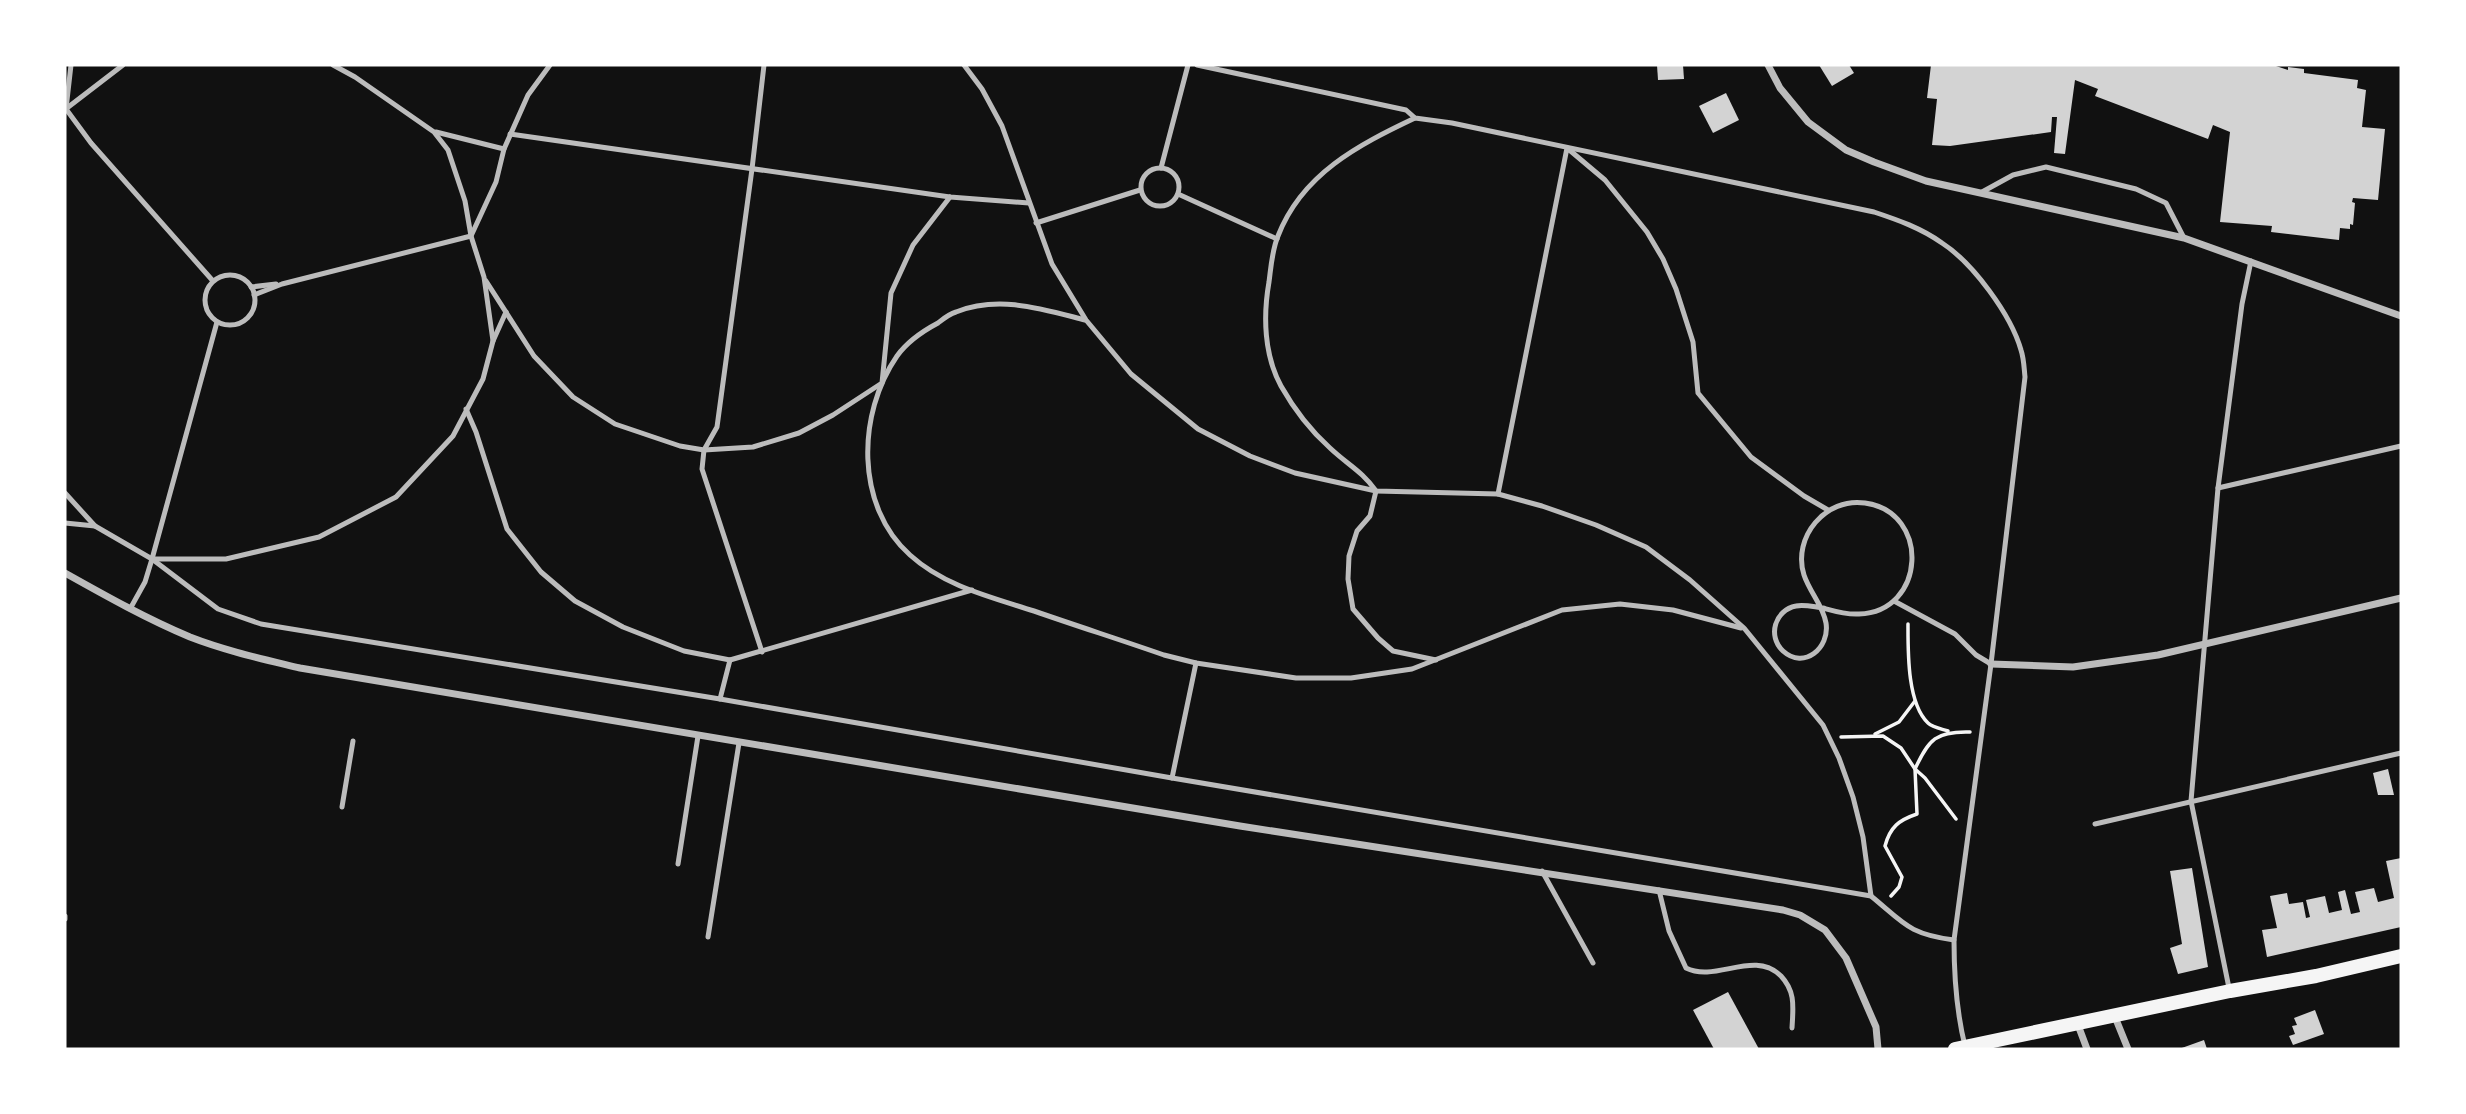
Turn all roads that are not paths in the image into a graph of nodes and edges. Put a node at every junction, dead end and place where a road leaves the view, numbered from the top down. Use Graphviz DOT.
graph roads {
  1 [pos="71,65"];
  2 [pos="123,65"];
  3 [pos="333,65"];
  4 [pos="551,65"];
  5 [pos="764,65"];
  6 [pos="964,65"];
  7 [pos="1188,65"];
  8 [pos="1196,65"];
  9 [pos="1768,65"];
  10 [pos="65,110"];
  11 [pos="1415,118"];
  12 [pos="434,132"];
  13 [pos="510,134"];
  14 [pos="1567,148"];
  15 [pos="504,149"];
  16 [pos="1161,168"];
  17 [pos="752,169"];
  18 [pos="1140,190"];
  19 [pos="1981,193"];
  20 [pos="1178,194"];
  21 [pos="950,197"];
  22 [pos="1028,203"];
  23 [pos="1036,223"];
  24 [pos="471,236"];
  25 [pos="2184,238"];
  26 [pos="1277,239"];
  27 [pos="2251,261"];
  28 [pos="484,277"];
  29 [pos="213,281"];
  30 [pos="282,284"];
  31 [pos="251,287"];
  32 [pos="254,295"];
  33 [pos="506,312"];
  34 [pos="2401,316"];
  35 [pos="1086,320"];
  36 [pos="217,322"];
  37 [pos="493,341"];
  38 [pos="882,383"];
  39 [pos="466,410"];
  40 [pos="2401,446"];
  41 [pos="704,450"];
  42 [pos="2218,488"];
  43 [pos="1376,491"];
  44 [pos="65,493"];
  45 [pos="1498,494"];
  46 [pos="1828,510"];
  47 [pos="65,523"];
  48 [pos="95,526"];
  49 [pos="152,559"];
  50 [pos="65,573"];
  51 [pos="972,590"];
  52 [pos="2401,598"];
  53 [pos="1894,601"];
  54 [pos="1823,608"];
  55 [pos="130,609"];
  56 [pos="1744,628"];
  57 [pos="2204,642"];
  58 [pos="1781,649"];
  59 [pos="762,652"];
  60 [pos="1765,654"];
  61 [pos="730,660"];
  62 [pos="1439,661"];
  63 [pos="1196,663"];
  64 [pos="1991,664"];
  65 [pos="720,699"];
  66 [pos="698,736"];
  67 [pos="353,741"];
  68 [pos="739,743"];
  69 [pos="2401,753"];
  70 [pos="1172,778"];
  71 [pos="2191,801"];
  72 [pos="342,807"];
  73 [pos="2095,824"];
  74 [pos="678,864"];
  75 [pos="1542,871"];
  76 [pos="1659,890"];
  77 [pos="1871,895"];
  78 [pos="708,937"];
  79 [pos="1954,940"];
  80 [pos="2401,956"];
  81 [pos="1593,963"];
  82 [pos="2230,991"];
  83 [pos="2115,1017"];
  84 [pos="2078,1025"];
  85 [pos="1792,1028"];
  86 [pos="1960,1048"];
  87 [pos="1878,1049"];
  88 [pos="2088,1049"];
  89 [pos="2128,1049"];
  1 -- 10 [label="lane"];
  2 -- 10 [label="lane"];
  3 -- 12 [label="lane"];
  4 -- 13 [label="lane"];
  5 -- 17 [label="lane"];
  6 -- 22 [label="lane"];
  7 -- 16 [label="lane"];
  8 -- 11 [label="lane"];
  9 -- 19 [label="street"];
  10 -- 29 [label="lane"];
  11 -- 14 [label="lane"];
  11 -- 26 [label="lane"];
  12 -- 15 [label="lane"];
  12 -- 24 [label="lane"];
  13 -- 15 [label="lane"];
  13 -- 17 [label="lane"];
  14 -- 45 [label="lane"];
  14 -- 46 [label="lane"];
  14 -- 64 [label="lane"];
  15 -- 24 [label="lane"];
  16 -- 18 [label="lane"];
  16 -- 20 [label="lane"];
  17 -- 21 [label="lane"];
  17 -- 41 [label="lane"];
  18 -- 20 [label="lane"];
  18 -- 23 [label="lane"];
  19 -- 25 [label="street"];
  19 -- 25 [label="lane"];
  20 -- 26 [label="lane"];
  21 -- 22 [label="lane"];
  21 -- 38 [label="lane"];
  22 -- 23 [label="lane"];
  23 -- 35 [label="lane"];
  24 -- 28 [label="lane"];
  24 -- 30 [label="lane"];
  25 -- 27 [label="street"];
  26 -- 43 [label="lane"];
  27 -- 34 [label="street"];
  27 -- 42 [label="lane"];
  28 -- 33 [label="lane"];
  28 -- 37 [label="lane"];
  29 -- 31 [label="lane"];
  29 -- 36 [label="lane"];
  30 -- 31 [label="lane"];
  30 -- 32 [label="lane"];
  31 -- 32 [label="lane"];
  32 -- 36 [label="lane"];
  33 -- 37 [label="lane"];
  33 -- 41 [label="lane"];
  35 -- 38 [label="lane"];
  35 -- 43 [label="lane"];
  36 -- 49 [label="lane"];
  37 -- 39 [label="lane"];
  38 -- 41 [label="lane"];
  38 -- 51 [label="lane"];
  39 -- 49 [label="lane"];
  39 -- 61 [label="lane"];
  40 -- 42 [label="lane"];
  41 -- 59 [label="lane"];
  42 -- 57 [label="lane"];
  43 -- 45 [label="lane"];
  43 -- 62 [label="lane"];
  44 -- 48 [label="lane"];
  45 -- 56 [label="lane"];
  46 -- 53 [label="lane"];
  46 -- 54 [label="lane"];
  47 -- 48 [label="lane"];
  48 -- 49 [label="lane"];
  49 -- 55 [label="lane"];
  49 -- 65 [label="lane"];
  50 -- 55 [label="street"];
  51 -- 59 [label="lane"];
  51 -- 63 [label="lane"];
  52 -- 57 [label="street"];
  53 -- 54 [label="lane"];
  53 -- 64 [label="lane"];
  54 -- 58 [label="lane"];
  54 -- 58 [label="lane"];
  55 -- 66 [label="street"];
  56 -- 60 [label="lane"];
  56 -- 62 [label="lane"];
  57 -- 64 [label="street"];
  57 -- 71 [label="lane"];
  58 -- 60 [label="lane"];
  59 -- 61 [label="lane"];
  60 -- 77 [label="lane"];
  61 -- 65 [label="lane"];
  62 -- 63 [label="lane"];
  63 -- 70 [label="lane"];
  64 -- 79 [label="lane"];
  65 -- 70 [label="lane"];
  66 -- 68 [label="street"];
  66 -- 74 [label="lane"];
  67 -- 72 [label="lane"];
  68 -- 75 [label="street"];
  68 -- 78 [label="lane"];
  69 -- 71 [label="lane"];
  70 -- 77 [label="lane"];
  71 -- 73 [label="lane"];
  71 -- 82 [label="lane"];
  75 -- 76 [label="street"];
  75 -- 81 [label="lane"];
  76 -- 85 [label="lane"];
  76 -- 87 [label="street"];
  77 -- 79 [label="lane"];
  79 -- 86 [label="lane"];
  80 -- 82 [label="main road"];
  82 -- 83 [label="main road"];
  83 -- 84 [label="main road"];
  83 -- 89 [label="street"];
  84 -- 86 [label="main road"];
  84 -- 88 [label="street"];
}
